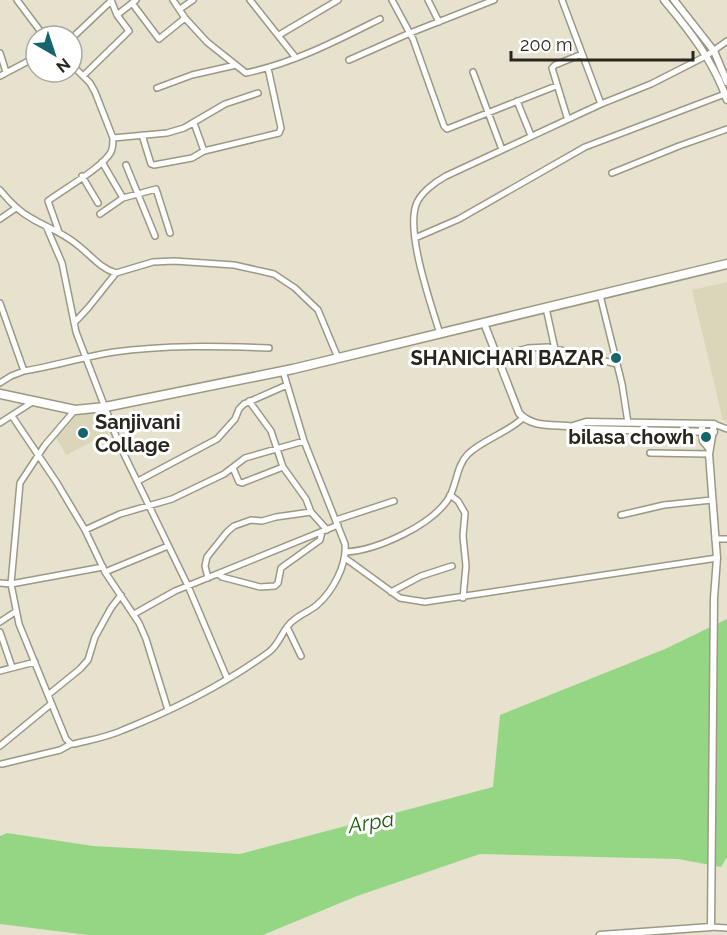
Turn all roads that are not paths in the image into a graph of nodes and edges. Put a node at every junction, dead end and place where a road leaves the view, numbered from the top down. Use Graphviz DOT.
graph roads {
  1 [pos="17,0"];
  2 [pos="111,0"];
  3 [pos="173,0"];
  4 [pos="193,0"];
  5 [pos="250,0"];
  6 [pos="338,0"];
  7 [pos="392,0"];
  8 [pos="428,0"];
  9 [pos="494,0"];
  10 [pos="562,0"];
  11 [pos="664,0"];
  12 [pos="674,0"];
  13 [pos="134,2"];
  14 [pos="180,9"];
  15 [pos="117,15"];
  16 [pos="186,18"];
  17 [pos="380,19"];
  18 [pos="439,22"];
  19 [pos="35,24"];
  20 [pos="84,26"];
  21 [pos="410,33"];
  22 [pos="279,35"];
  23 [pos="727,41"];
  24 [pos="714,51"];
  25 [pos="0,52"];
  26 [pos="582,54"];
  27 [pos="706,56"];
  28 [pos="296,58"];
  29 [pos="349,60"];
  30 [pos="24,63"];
  31 [pos="236,65"];
  32 [pos="268,68"];
  33 [pos="473,72"];
  34 [pos="3,74"];
  35 [pos="84,75"];
  36 [pos="84,77"];
  37 [pos="727,82"];
  38 [pos="556,86"];
  39 [pos="157,88"];
  40 [pos="258,93"];
  41 [pos="726,97"];
  42 [pos="517,101"];
  43 [pos="601,104"];
  44 [pos="487,112"];
  45 [pos="567,117"];
  46 [pos="194,123"];
  47 [pos="727,129"];
  48 [pos="530,134"];
  49 [pos="142,135"];
  50 [pos="113,138"];
  51 [pos="501,147"];
  52 [pos="204,151"];
  53 [pos="102,162"];
  54 [pos="126,165"];
  55 [pos="612,173"];
  56 [pos="82,176"];
  57 [pos="0,190"];
  58 [pos="138,194"];
  59 [pos="123,198"];
  60 [pos="98,203"];
  61 [pos="16,208"];
  62 [pos="100,214"];
  63 [pos="0,219"];
  64 [pos="46,226"];
  65 [pos="59,232"];
  66 [pos="170,232"];
  67 [pos="155,236"];
  68 [pos="415,238"];
  69 [pos="727,264"];
  70 [pos="116,273"];
  71 [pos="600,295"];
  72 [pos="0,303"];
  73 [pos="546,308"];
  74 [pos="74,323"];
  75 [pos="484,323"];
  76 [pos="440,334"];
  77 [pos="269,348"];
  78 [pos="555,349"];
  79 [pos="85,357"];
  80 [pos="496,357"];
  81 [pos="338,358"];
  82 [pos="617,364"];
  83 [pos="24,371"];
  84 [pos="284,371"];
  85 [pos="0,383"];
  86 [pos="287,385"];
  87 [pos="0,394"];
  88 [pos="34,401"];
  89 [pos="249,401"];
  90 [pos="105,407"];
  91 [pos="75,410"];
  92 [pos="12,416"];
  93 [pos="523,418"];
  94 [pos="0,423"];
  95 [pos="628,423"];
  96 [pos="714,424"];
  97 [pos="573,426"];
  98 [pos="702,427"];
  99 [pos="727,429"];
  100 [pos="714,432"];
  101 [pos="304,441"];
  102 [pos="278,450"];
  103 [pos="709,451"];
  104 [pos="650,453"];
  105 [pos="38,455"];
  106 [pos="283,467"];
  107 [pos="233,468"];
  108 [pos="138,481"];
  109 [pos="450,495"];
  110 [pos="712,500"];
  111 [pos="394,501"];
  112 [pos="150,507"];
  113 [pos="311,513"];
  114 [pos="621,514"];
  115 [pos="337,523"];
  116 [pos="85,530"];
  117 [pos="325,531"];
  118 [pos="715,539"];
  119 [pos="727,539"];
  120 [pos="168,546"];
  121 [pos="345,555"];
  122 [pos="717,558"];
  123 [pos="452,566"];
  124 [pos="104,569"];
  125 [pos="219,574"];
  126 [pos="208,578"];
  127 [pos="0,583"];
  128 [pos="11,584"];
  129 [pos="188,586"];
  130 [pos="391,592"];
  131 [pos="121,594"];
  132 [pos="463,598"];
  133 [pos="15,612"];
  134 [pos="135,614"];
  135 [pos="0,622"];
  136 [pos="287,627"];
  137 [pos="0,632"];
  138 [pos="1,640"];
  139 [pos="302,656"];
  140 [pos="35,662"];
  141 [pos="12,667"];
  142 [pos="0,671"];
  143 [pos="227,678"];
  144 [pos="48,695"];
  145 [pos="51,704"];
  146 [pos="168,710"];
  147 [pos="71,744"];
  148 [pos="0,746"];
  149 [pos="2,764"];
  150 [pos="711,927"];
  151 [pos="727,928"];
  152 [pos="600,935"];
  1 -- 19 [label="street"];
  2 -- 15 [label="street"];
  2 -- 20 [label="street"];
  3 -- 14 [label="street"];
  4 -- 14 [label="street"];
  5 -- 22 [label="street"];
  6 -- 22 [label="street"];
  7 -- 21 [label="street"];
  8 -- 18 [label="street"];
  9 -- 18 [label="street"];
  10 -- 26 [label="street"];
  11 -- 27 [label="street"];
  12 -- 24 [label="street"];
  13 -- 15 [label="street"];
  13 -- 16 [label="street"];
  14 -- 16 [label="street"];
  15 -- 35 [label="street"];
  16 -- 31 [label="street"];
  17 -- 28 [label="street"];
  18 -- 21 [label="street"];
  21 -- 29 [label="street"];
  21 -- 44 [label="street"];
  22 -- 28 [label="street"];
  23 -- 24 [label="street"];
  24 -- 27 [label="street"];
  24 -- 37 [label="street"];
  25 -- 34 [label="street"];
  26 -- 38 [label="street"];
  26 -- 43 [label="street"];
  27 -- 41 [label="street"];
  27 -- 43 [label="street"];
  28 -- 32 [label="street"];
  30 -- 34 [label="street"];
  31 -- 32 [label="street"];
  31 -- 39 [label="street"];
  32 -- 52 [label="street"];
  33 -- 44 [label="street"];
  36 -- 50 [label="street"];
  38 -- 42 [label="street"];
  38 -- 45 [label="street"];
  40 -- 46 [label="street"];
  41 -- 68 [label="street"];
  42 -- 44 [label="street"];
  42 -- 48 [label="street"];
  43 -- 68 [label="street"];
  44 -- 51 [label="street"];
  46 -- 49 [label="street"];
  46 -- 52 [label="street"];
  47 -- 55 [label="street"];
  49 -- 50 [label="street"];
  49 -- 52 [label="street"];
  50 -- 53 [label="street"];
  53 -- 56 [label="street"];
  53 -- 59 [label="street"];
  54 -- 58 [label="street"];
  56 -- 60 [label="street"];
  56 -- 65 [label="street"];
  57 -- 61 [label="street"];
  58 -- 59 [label="street"];
  58 -- 66 [label="street"];
  58 -- 67 [label="street"];
  59 -- 62 [label="street"];
  61 -- 63 [label="street"];
  61 -- 64 [label="street"];
  64 -- 65 [label="street"];
  64 -- 74 [label="street"];
  65 -- 70 [label="street"];
  68 -- 76 [label="street"];
  69 -- 71 [label="main road"];
  70 -- 74 [label="street"];
  70 -- 81 [label="street"];
  71 -- 73 [label="main road"];
  71 -- 82 [label="street"];
  72 -- 83 [label="street"];
  73 -- 75 [label="main road"];
  73 -- 78 [label="street"];
  74 -- 79 [label="street"];
  75 -- 76 [label="main road"];
  75 -- 80 [label="street"];
  76 -- 81 [label="main road"];
  77 -- 79 [label="street"];
  78 -- 80 [label="street"];
  78 -- 82 [label="street"];
  79 -- 83 [label="street"];
  79 -- 90 [label="street"];
  80 -- 93 [label="street"];
  81 -- 84 [label="main road"];
  82 -- 95 [label="street"];
  83 -- 85 [label="street"];
  84 -- 86 [label="street"];
  84 -- 90 [label="main road"];
  86 -- 89 [label="street"];
  86 -- 101 [label="street"];
  87 -- 88 [label="main road"];
  88 -- 91 [label="main road"];
  88 -- 92 [label="street"];
  89 -- 102 [label="street"];
  89 -- 108 [label="street"];
  90 -- 91 [label="main road"];
  90 -- 108 [label="street"];
  91 -- 105 [label="street"];
  92 -- 94 [label="street"];
  92 -- 105 [label="street"];
  93 -- 97 [label="street"];
  93 -- 109 [label="street"];
  95 -- 97 [label="street"];
  95 -- 98 [label="street"];
  96 -- 98 [label="street"];
  96 -- 99 [label="street"];
  96 -- 100 [label="street"];
  97 -- 98 [label="street"];
  98 -- 100 [label="street"];
  98 -- 103 [label="street"];
  99 -- 100 [label="street"];
  100 -- 103 [label="street"];
  101 -- 102 [label="street"];
  101 -- 115 [label="street"];
  102 -- 106 [label="street"];
  102 -- 107 [label="street"];
  103 -- 104 [label="street"];
  103 -- 110 [label="street"];
  105 -- 116 [label="street"];
  105 -- 128 [label="street"];
  106 -- 107 [label="street"];
  106 -- 113 [label="street"];
  107 -- 112 [label="street"];
  108 -- 112 [label="street"];
  109 -- 121 [label="street"];
  109 -- 132 [label="street"];
  110 -- 114 [label="street"];
  110 -- 118 [label="street"];
  111 -- 115 [label="street"];
  112 -- 116 [label="street"];
  112 -- 120 [label="street"];
  113 -- 117 [label="street"];
  113 -- 126 [label="street"];
  115 -- 117 [label="street"];
  115 -- 121 [label="street"];
  116 -- 124 [label="street"];
  117 -- 125 [label="street"];
  117 -- 125 [label="street"];
  118 -- 119 [label="street"];
  118 -- 122 [label="street"];
  120 -- 124 [label="street"];
  120 -- 129 [label="street"];
  121 -- 130 [label="street"];
  121 -- 136 [label="street"];
  122 -- 132 [label="street"];
  122 -- 150 [label="street"];
  123 -- 130 [label="street"];
  124 -- 128 [label="street"];
  124 -- 131 [label="street"];
  125 -- 126 [label="street"];
  126 -- 129 [label="street"];
  127 -- 128 [label="street"];
  128 -- 133 [label="street"];
  129 -- 134 [label="street"];
  129 -- 143 [label="street"];
  130 -- 132 [label="street"];
  131 -- 134 [label="street"];
  131 -- 144 [label="street"];
  133 -- 135 [label="street"];
  133 -- 140 [label="street"];
  134 -- 146 [label="street"];
  136 -- 139 [label="street"];
  136 -- 143 [label="street"];
  137 -- 138 [label="street"];
  138 -- 141 [label="street"];
  140 -- 141 [label="street"];
  140 -- 144 [label="street"];
  141 -- 142 [label="street"];
  143 -- 146 [label="street"];
  144 -- 145 [label="street"];
  145 -- 147 [label="street"];
  145 -- 148 [label="street"];
  146 -- 147 [label="street"];
  147 -- 149 [label="street"];
  150 -- 151 [label="street"];
  150 -- 152 [label="street"];
}
